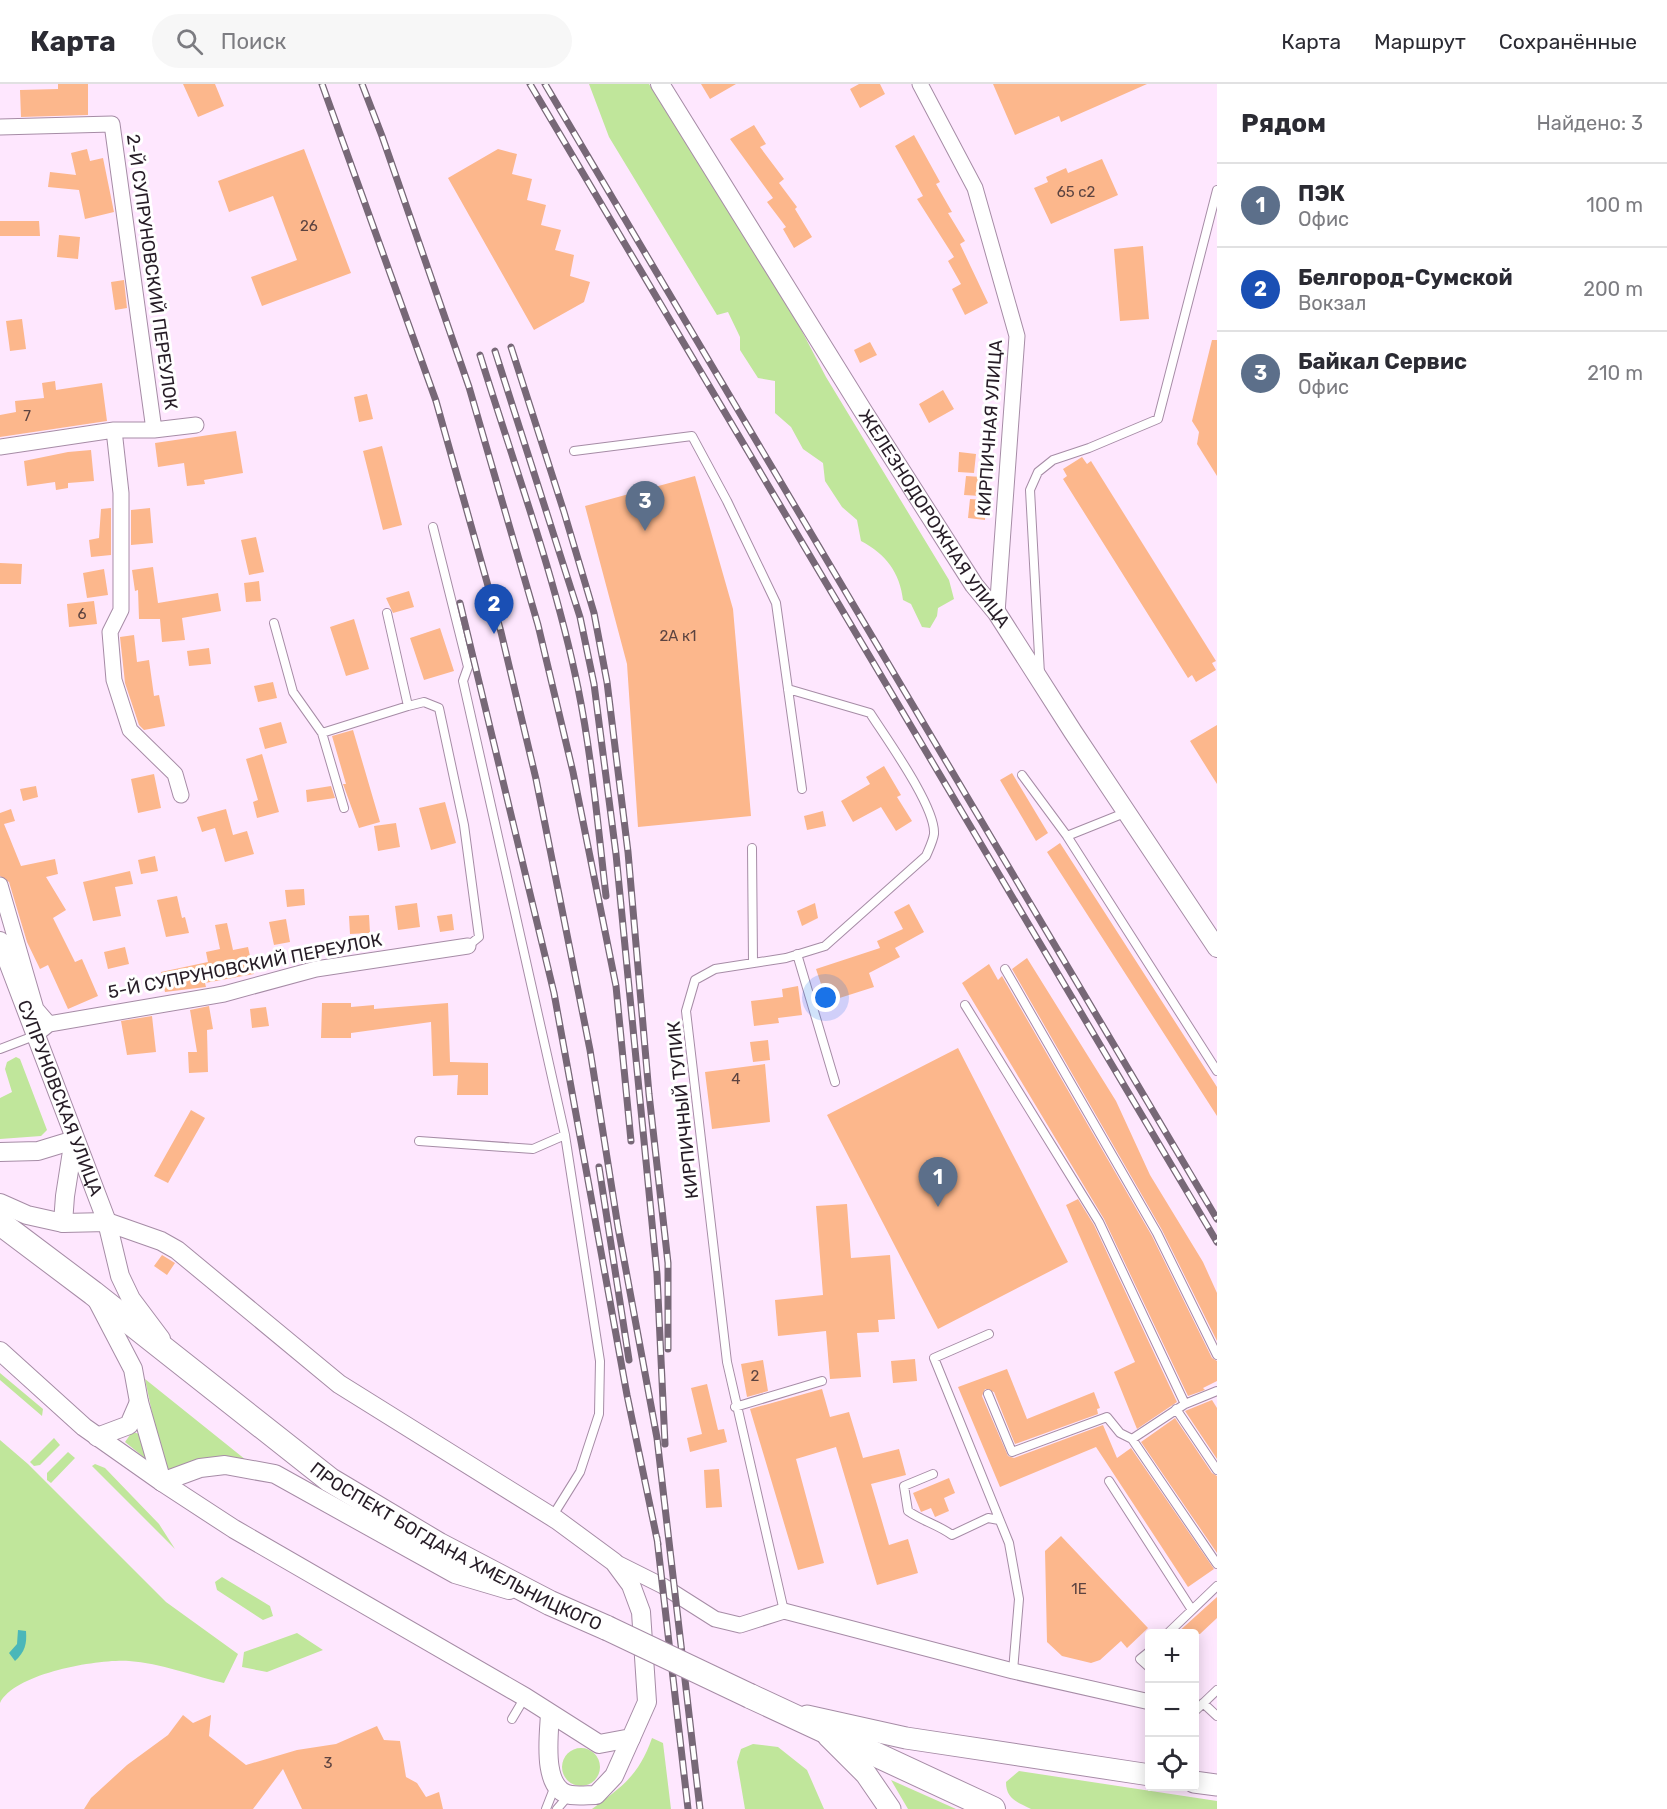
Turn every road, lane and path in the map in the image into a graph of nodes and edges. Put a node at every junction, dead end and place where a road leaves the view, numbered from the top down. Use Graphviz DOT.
graph roads {
  1 [pos="660,84"];
  2 [pos="920,84"];
  3 [pos="0,127"];
  4 [pos="1217,190"];
  5 [pos="196,425"];
  6 [pos="114,430"];
  7 [pos="154,430"];
  8 [pos="0,447"];
  9 [pos="574,451"];
  10 [pos="432,527"];
  11 [pos="387,613"];
  12 [pos="998,613"];
  13 [pos="274,624"];
  14 [pos="1041,681"];
  15 [pos="788,689"];
  16 [pos="408,706"];
  17 [pos="322,733"];
  18 [pos="1022,775"];
  19 [pos="802,789"];
  20 [pos="180,795"];
  21 [pos="344,808"];
  22 [pos="1128,811"];
  23 [pos="1067,836"];
  24 [pos="752,848"];
  25 [pos="0,885"];
  26 [pos="0,941"];
  27 [pos="468,945"];
  28 [pos="1217,948"];
  29 [pos="797,954"];
  30 [pos="753,963"];
  31 [pos="1005,969"];
  32 [pos="965,1005"];
  33 [pos="49,1023"];
  34 [pos="34,1036"];
  35 [pos="0,1049"];
  36 [pos="1217,1071"];
  37 [pos="835,1082"];
  38 [pos="565,1135"];
  39 [pos="74,1140"];
  40 [pos="419,1141"];
  41 [pos="0,1152"];
  42 [pos="0,1203"];
  43 [pos="106,1222"];
  44 [pos="0,1223"];
  45 [pos="63,1223"];
  46 [pos="148,1237"];
  47 [pos="120,1276"];
  48 [pos="93,1293"];
  49 [pos="988,1334"];
  50 [pos="0,1351"];
  51 [pos="1217,1355"];
  52 [pos="179,1362"];
  53 [pos="822,1381"];
  54 [pos="1217,1391"];
  55 [pos="988,1394"];
  56 [pos="139,1402"];
  57 [pos="1185,1404"];
  58 [pos="735,1407"];
  59 [pos="1176,1409"];
  60 [pos="97,1437"];
  61 [pos="1132,1439"];
  62 [pos="1217,1470"];
  63 [pos="933,1473"];
  64 [pos="1108,1481"];
  65 [pos="162,1482"];
  66 [pos="552,1517"];
  67 [pos="999,1520"];
  68 [pos="614,1562"];
  69 [pos="1217,1564"];
  70 [pos="1217,1586"];
  71 [pos="550,1603"];
  72 [pos="1192,1610"];
  73 [pos="784,1611"];
  74 [pos="1172,1629"];
  75 [pos="1013,1671"];
  76 [pos="1217,1690"];
  77 [pos="525,1697"];
  78 [pos="1145,1701"];
  79 [pos="1203,1703"];
  80 [pos="1199,1707"];
  81 [pos="780,1710"];
  82 [pos="550,1713"];
  83 [pos="1217,1716"];
  84 [pos="512,1719"];
  85 [pos="823,1732"];
  86 [pos="631,1738"];
  87 [pos="1145,1774"];
  88 [pos="1199,1783"];
  89 [pos="1217,1785"];
  90 [pos="560,1796"];
  91 [pos="546,1809"];
  92 [pos="890,1809"];
  93 [pos="993,1809"];
  1 -- 12 [label="street, ЖЕЛЕЗНОДОРОЖНАЯ УЛИЦА"];
  2 -- 12 [label="street, КИРПИЧНАЯ УЛИЦА"];
  3 -- 7 [label="street, 2-Й СУПРУНОВСКИЙ ПЕРЕУЛОК"];
  4 -- 14 [label="lane"];
  5 -- 7 [label="street"];
  6 -- 7 [label="street"];
  6 -- 8 [label="street"];
  6 -- 20 [label="street"];
  9 -- 15 [label="lane"];
  10 -- 38 [label="lane"];
  11 -- 16 [label="lane"];
  12 -- 14 [label="street, ЖЕЛЕЗНОДОРОЖНАЯ УЛИЦА"];
  13 -- 17 [label="lane"];
  14 -- 22 [label="street, ЖЕЛЕЗНОДОРОЖНАЯ УЛИЦА"];
  15 -- 19 [label="lane"];
  15 -- 29 [label="lane, КИРПИЧНЫЙ ТУПИК"];
  16 -- 17 [label="lane"];
  16 -- 27 [label="lane"];
  17 -- 21 [label="lane"];
  18 -- 23 [label="lane"];
  22 -- 23 [label="lane"];
  22 -- 28 [label="street, ЖЕЛЕЗНОДОРОЖНАЯ УЛИЦА"];
  23 -- 36 [label="lane"];
  24 -- 30 [label="lane"];
  25 -- 33 [label="street"];
  26 -- 34 [label="street, СУПРУНОВСКАЯ УЛИЦА"];
  27 -- 33 [label="street, 5-Й СУПРУНОВСКИЙ ПЕРЕУЛОК"];
  29 -- 30 [label="lane, КИРПИЧНЫЙ ТУПИК"];
  29 -- 37 [label="lane"];
  30 -- 58 [label="lane, КИРПИЧНЫЙ ТУПИК"];
  31 -- 51 [label="lane"];
  32 -- 57 [label="lane"];
  33 -- 34 [label="street"];
  34 -- 35 [label="lane"];
  34 -- 39 [label="street, СУПРУНОВСКАЯ УЛИЦА"];
  38 -- 40 [label="lane"];
  38 -- 66 [label="lane"];
  39 -- 41 [label="street"];
  39 -- 43 [label="street, СУПРУНОВСКАЯ УЛИЦА"];
  39 -- 45 [label="street"];
  42 -- 45 [label="street"];
  43 -- 45 [label="street"];
  43 -- 46 [label="street"];
  43 -- 47 [label="street, СУПРУНОВСКАЯ УЛИЦА"];
  44 -- 48 [label="main road, ПРОСПЕКТ БОГДАНА ХМЕЛЬНИЦКОГО"];
  46 -- 47 [label="street"];
  46 -- 66 [label="street"];
  47 -- 52 [label="street, СУПРУНОВСКАЯ УЛИЦА"];
  48 -- 52 [label="main road, ПРОСПЕКТ БОГДАНА ХМЕЛЬНИЦКОГО"];
  48 -- 56 [label="street"];
  49 -- 67 [label="lane"];
  50 -- 60 [label="street"];
  52 -- 71 [label="main road, ПРОСПЕКТ БОГДАНА ХМЕЛЬНИЦКОГО"];
  53 -- 58 [label="lane"];
  54 -- 57 [label="lane"];
  55 -- 61 [label="lane"];
  56 -- 60 [label="street"];
  56 -- 65 [label="street"];
  57 -- 59 [label="lane"];
  58 -- 73 [label="lane, КИРПИЧНЫЙ ТУПИК"];
  59 -- 61 [label="lane"];
  59 -- 62 [label="lane"];
  60 -- 65 [label="street"];
  61 -- 69 [label="lane"];
  63 -- 67 [label="lane"];
  64 -- 72 [label="lane"];
  65 -- 71 [label="street"];
  65 -- 77 [label="street"];
  66 -- 68 [label="street"];
  67 -- 75 [label="lane"];
  68 -- 73 [label="street"];
  68 -- 86 [label="street"];
  70 -- 72 [label="lane"];
  71 -- 81 [label="main road, ПРОСПЕКТ БОГДАНА ХМЕЛЬНИЦКОГО, bridge"];
  72 -- 74 [label="lane"];
  73 -- 75 [label="street"];
  75 -- 78 [label="street"];
  76 -- 79 [label="lane"];
  77 -- 82 [label="street"];
  77 -- 84 [label="lane"];
  79 -- 80 [label="lane"];
  79 -- 83 [label="lane"];
  81 -- 85 [label="main road, ПРОСПЕКТ БОГДАНА ХМЕЛЬНИЦКОГО"];
  81 -- 87 [label="main road"];
  82 -- 86 [label="street"];
  82 -- 90 [label="street"];
  85 -- 92 [label="main road"];
  85 -- 93 [label="main road, ПРОСПЕКТ БОГДАНА ХМЕЛЬНИЦКОГО"];
  86 -- 90 [label="street"];
  88 -- 89 [label="main road"];
  90 -- 91 [label="lane"];
}
